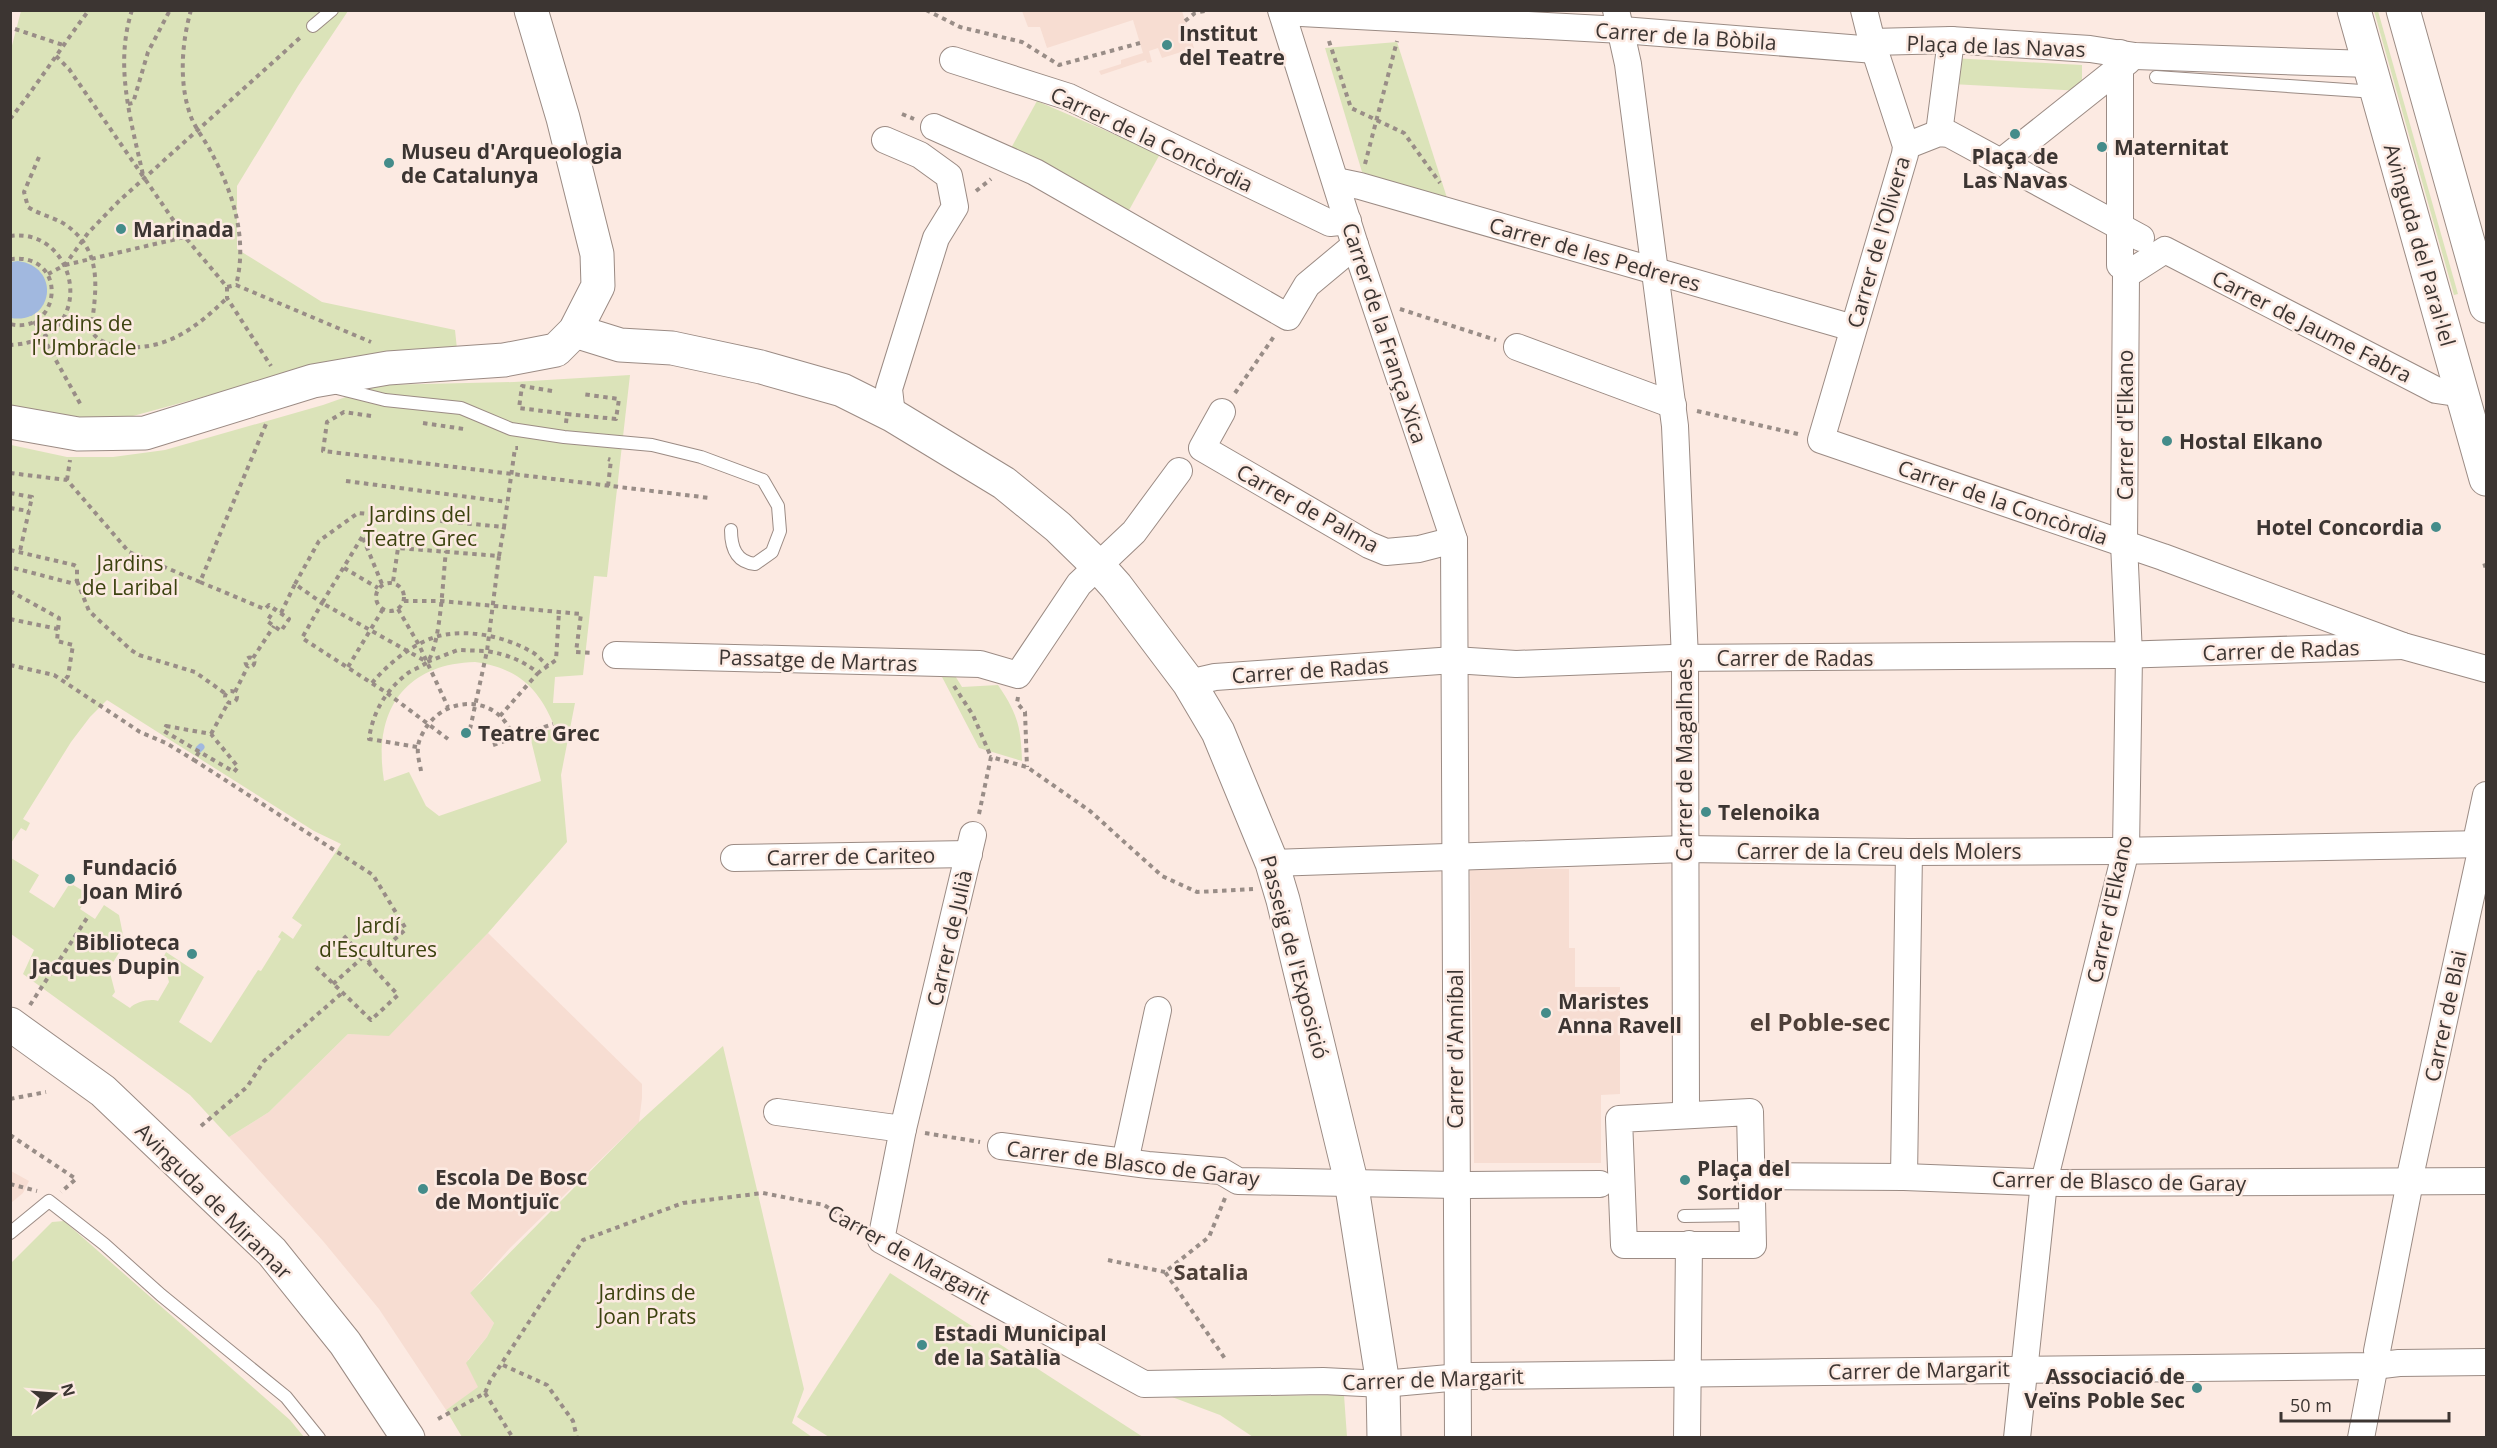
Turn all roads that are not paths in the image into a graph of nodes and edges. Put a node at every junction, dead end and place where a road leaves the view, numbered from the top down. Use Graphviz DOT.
graph roads {
  1 [pos="332,10"];
  2 [pos="531,10"];
  3 [pos="1864,10"];
  4 [pos="2354,10"];
  5 [pos="2403,10"];
  6 [pos="1281,11"];
  7 [pos="1619,20"];
  8 [pos="314,26"];
  9 [pos="1951,40"];
  10 [pos="1873,46"];
  11 [pos="2125,59"];
  12 [pos="953,60"];
  13 [pos="2156,77"];
  14 [pos="2373,78"];
  15 [pos="934,127"];
  16 [pos="1939,133"];
  17 [pos="885,140"];
  18 [pos="1906,146"];
  19 [pos="2001,162"];
  20 [pos="1336,182"];
  21 [pos="2119,226"];
  22 [pos="1351,233"];
  23 [pos="2142,238"];
  24 [pos="2165,250"];
  25 [pos="2120,265"];
  26 [pos="1656,271"];
  27 [pos="2487,306"];
  28 [pos="1853,328"];
  29 [pos="575,331"];
  30 [pos="1517,347"];
  31 [pos="313,381"];
  32 [pos="2463,394"];
  33 [pos="1673,405"];
  34 [pos="1222,412"];
  35 [pos="892,415"];
  36 [pos="10,422"];
  37 [pos="1821,440"];
  38 [pos="1179,471"];
  39 [pos="2487,479"];
  40 [pos="731,530"];
  41 [pos="1454,540"];
  42 [pos="2124,543"];
  43 [pos="1099,567"];
  44 [pos="2403,646"];
  45 [pos="616,655"];
  46 [pos="2129,655"];
  47 [pos="1685,658"];
  48 [pos="1454,660"];
  49 [pos="2487,669"];
  50 [pos="1189,683"];
  51 [pos="2487,795"];
  52 [pos="971,845"];
  53 [pos="2481,847"];
  54 [pos="1684,849"];
  55 [pos="2126,850"];
  56 [pos="1909,852"];
  57 [pos="1454,857"];
  58 [pos="734,858"];
  59 [pos="1272,863"];
  60 [pos="1158,1010"];
  61 [pos="20,1015"];
  62 [pos="777,1112"];
  63 [pos="1686,1115"];
  64 [pos="911,1131"];
  65 [pos="1001,1146"];
  66 [pos="1125,1162"];
  67 [pos="1752,1176"];
  68 [pos="1904,1177"];
  69 [pos="1351,1181"];
  70 [pos="2487,1181"];
  71 [pos="2044,1182"];
  72 [pos="1462,1185"];
  73 [pos="1610,1185"];
  74 [pos="1753,1215"];
  75 [pos="1683,1216"];
  76 [pos="10,1233"];
  77 [pos="881,1240"];
  78 [pos="1689,1244"];
  79 [pos="2487,1362"];
  80 [pos="2025,1368"];
  81 [pos="1686,1373"];
  82 [pos="1458,1377"];
  83 [pos="1383,1384"];
  84 [pos="319,1437"];
  85 [pos="408,1437"];
  86 [pos="1384,1437"];
  87 [pos="1458,1437"];
  88 [pos="1687,1437"];
  89 [pos="2017,1437"];
  90 [pos="2361,1437"];
  1 -- 8 [label="lane"];
  2 -- 29 [label="street"];
  3 -- 10 [label="street, Carrer de l'Olivera"];
  4 -- 14 [label="street, Avinguda del Paral·lel"];
  5 -- 27 [label="street"];
  6 -- 7 [label="street, Carrer de la Bòbila"];
  6 -- 20 [label="street, Carrer de la França Xica"];
  7 -- 10 [label="street, Carrer de la Bòbila"];
  7 -- 26 [label="street, Carrer de Magalhaes"];
  9 -- 10 [label="street, Plaça de las Navas"];
  9 -- 11 [label="street, Plaça de las Navas"];
  9 -- 16 [label="street"];
  10 -- 18 [label="street, Carrer de l'Olivera"];
  11 -- 14 [label="street"];
  11 -- 19 [label="street, Plaça de las Navas"];
  11 -- 21 [label="street"];
  12 -- 22 [label="street, Carrer de la Concòrdia"];
  13 -- 14 [label="lane"];
  14 -- 32 [label="street, Avinguda del Paral·lel"];
  15 -- 22 [label="street"];
  16 -- 18 [label="street"];
  16 -- 19 [label="street"];
  17 -- 35 [label="street"];
  18 -- 28 [label="street, Carrer de l'Olivera"];
  19 -- 21 [label="street"];
  20 -- 22 [label="street, Carrer de la França Xica"];
  20 -- 26 [label="street, Carrer de les Pedreres"];
  21 -- 23 [label="street"];
  21 -- 25 [label="street"];
  22 -- 41 [label="street, Carrer de la França Xica"];
  24 -- 32 [label="street, Carrer de Jaume Fabra"];
  24 -- 42 [label="street, Carrer d'Elkano"];
  26 -- 28 [label="street, Carrer de les Pedreres"];
  26 -- 33 [label="street, Carrer de Magalhaes"];
  28 -- 37 [label="street, Carrer de l'Olivera"];
  29 -- 31 [label="street"];
  29 -- 35 [label="street, Passeig de l'Exposició"];
  30 -- 33 [label="street"];
  31 -- 36 [label="street"];
  31 -- 40 [label="lane"];
  32 -- 39 [label="street, Avinguda del Paral·lel"];
  33 -- 47 [label="street, Carrer de Magalhaes"];
  34 -- 41 [label="street, Carrer de Palma"];
  35 -- 43 [label="street, Passeig de l'Exposició"];
  37 -- 42 [label="street, Carrer de la Concòrdia"];
  38 -- 43 [label="street"];
  41 -- 48 [label="street, Carrer de la França Xica"];
  42 -- 44 [label="street, Carrer de la Concòrdia"];
  42 -- 46 [label="street, Carrer d'Elkano"];
  43 -- 45 [label="street, Passatge de Martras"];
  43 -- 50 [label="street, Passeig de l'Exposició"];
  44 -- 46 [label="street, Carrer de Radas"];
  44 -- 49 [label="street, Carrer de la Concòrdia"];
  46 -- 47 [label="street, Carrer de Radas"];
  46 -- 55 [label="street, Carrer d'Elkano"];
  47 -- 48 [label="street, Carrer de Radas"];
  47 -- 54 [label="street, Carrer de Magalhaes"];
  48 -- 50 [label="street, Carrer de Radas"];
  48 -- 57 [label="street, Carrer d'Anníbal"];
  50 -- 59 [label="street, Passeig de l'Exposició"];
  51 -- 53 [label="street, Carrer de Blai"];
  52 -- 58 [label="street, Carrer de Cariteo"];
  52 -- 64 [label="street, Carrer de Julià"];
  53 -- 55 [label="street, Carrer de la Creu dels Molers"];
  53 -- 90 [label="street, Carrer de Blai"];
  54 -- 56 [label="street, Carrer de la Creu dels Molers"];
  54 -- 57 [label="street, Carrer de la Creu dels Molers"];
  54 -- 63 [label="street, Carrer de Magalhaes"];
  55 -- 56 [label="street, Carrer de la Creu dels Molers"];
  55 -- 71 [label="street, Carrer d'Elkano"];
  56 -- 68 [label="street"];
  57 -- 59 [label="street, Carrer de la Creu dels Molers"];
  57 -- 72 [label="street, Carrer d'Anníbal"];
  59 -- 69 [label="street, Passeig de l'Exposició"];
  60 -- 66 [label="street"];
  61 -- 85 [label="street, Avinguda de Miramar"];
  62 -- 64 [label="street"];
  63 -- 67 [label="street"];
  63 -- 73 [label="street"];
  64 -- 77 [label="street, Carrer de Julià"];
  65 -- 66 [label="street, Carrer de Blasco de Garay"];
  66 -- 69 [label="street, Carrer de Blasco de Garay"];
  67 -- 68 [label="street, Carrer de Blasco de Garay"];
  67 -- 74 [label="street"];
  68 -- 71 [label="street, Carrer de Blasco de Garay"];
  69 -- 72 [label="street, Carrer de Blasco de Garay"];
  69 -- 83 [label="street, Passeig de l'Exposició"];
  70 -- 71 [label="street, Carrer de Blasco de Garay"];
  71 -- 80 [label="street, Carrer d'Elkano"];
  72 -- 73 [label="street, Carrer de Blasco de Garay"];
  72 -- 82 [label="street, Carrer d'Anníbal"];
  73 -- 78 [label="street"];
  74 -- 75 [label="lane"];
  74 -- 78 [label="street"];
  76 -- 84 [label="lane"];
  77 -- 83 [label="street, Carrer de Margarit"];
  78 -- 81 [label="street"];
  79 -- 80 [label="street, Carrer de Margarit"];
  80 -- 81 [label="street, Carrer de Margarit"];
  80 -- 89 [label="street, Carrer d'Elkano"];
  81 -- 82 [label="street, Carrer de Margarit"];
  81 -- 88 [label="street"];
  82 -- 83 [label="street, Carrer de Margarit"];
  82 -- 87 [label="street, Carrer d'Anníbal"];
  83 -- 86 [label="street, Passeig de l'Exposició"];
}
